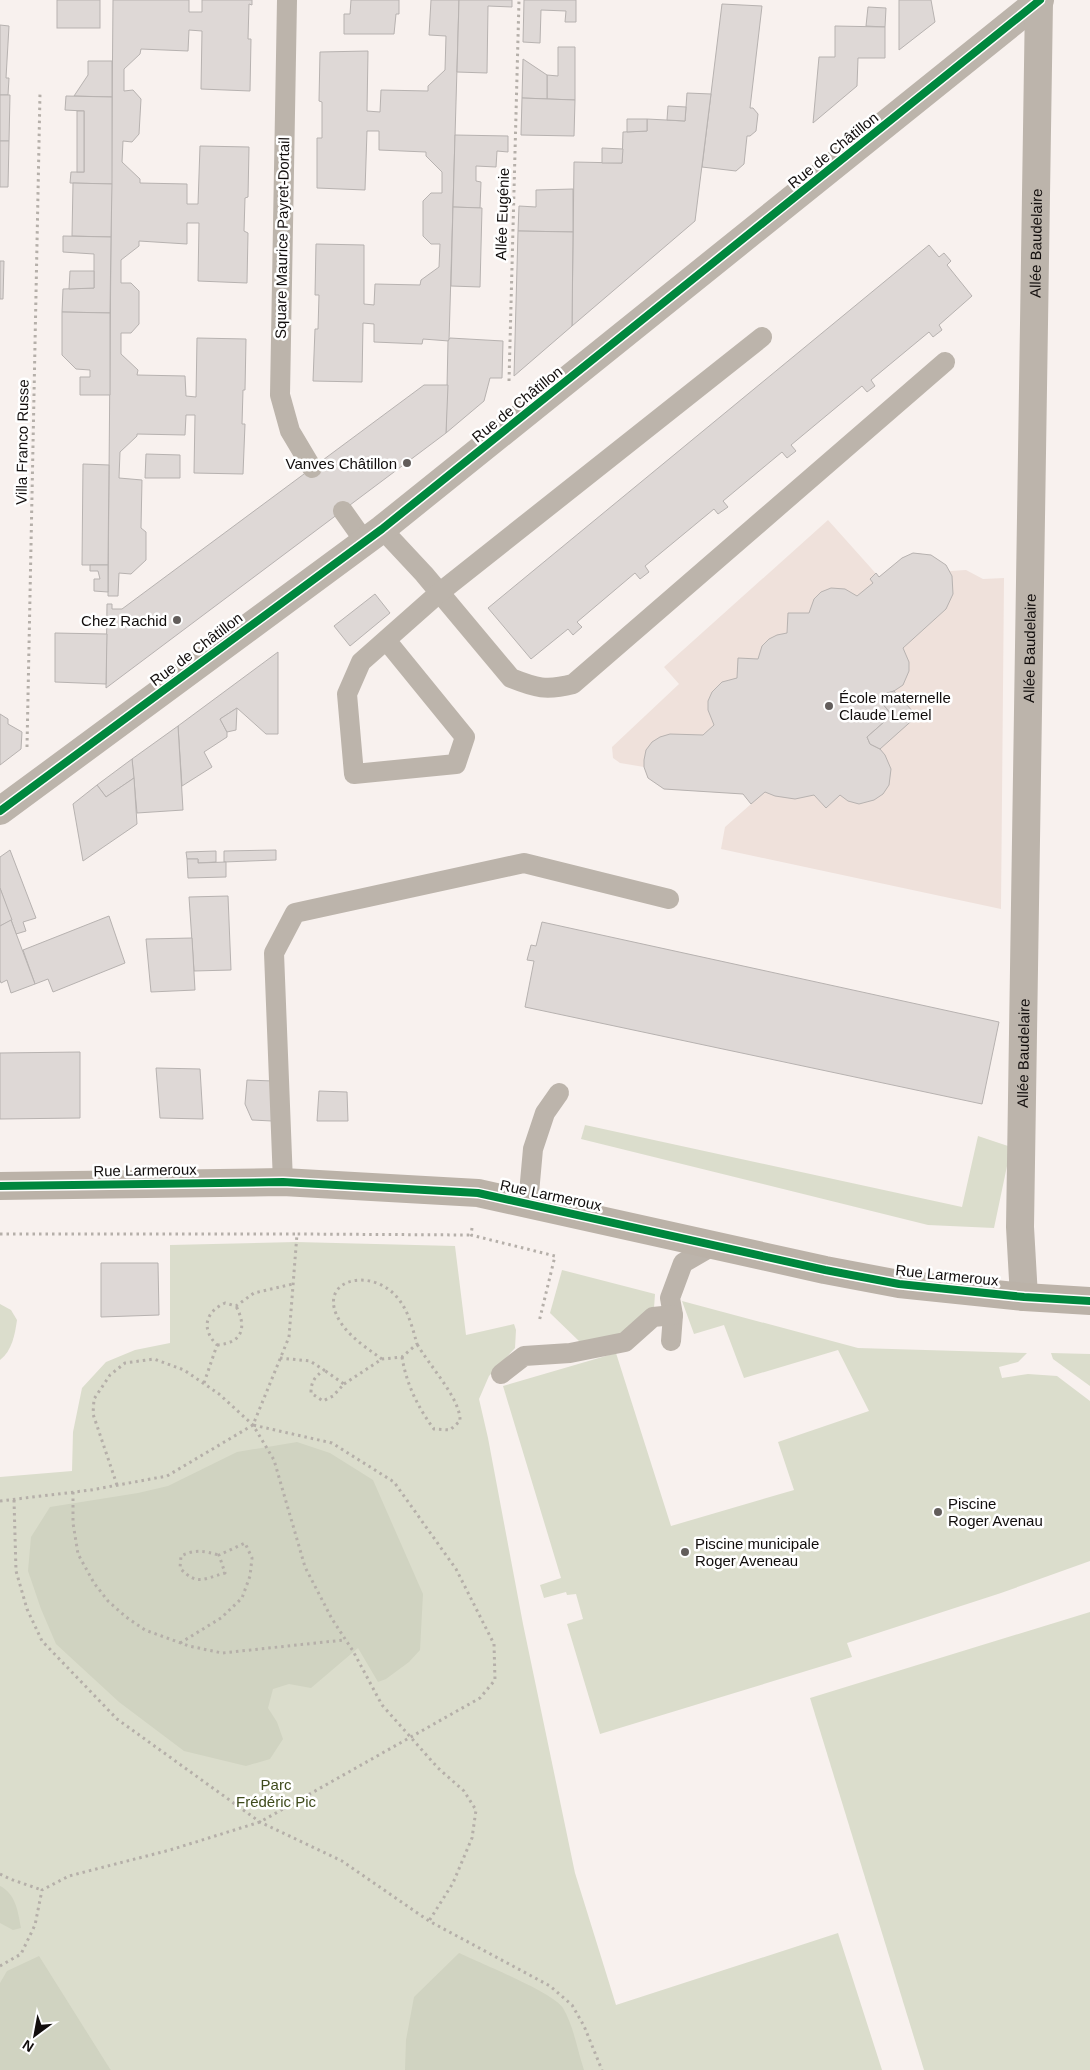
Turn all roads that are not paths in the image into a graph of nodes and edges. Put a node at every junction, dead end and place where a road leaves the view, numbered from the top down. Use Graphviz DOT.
graph roads {
  1 [pos="288,0"];
  2 [pos="1040,0"];
  3 [pos="762,337"];
  4 [pos="945,362"];
  5 [pos="312,468"];
  6 [pos="343,511"];
  7 [pos="374,535"];
  8 [pos="439,593"];
  9 [pos="386,640"];
  10 [pos="0,811"];
  11 [pos="669,899"];
  12 [pos="559,1093"];
  13 [pos="283,1182"];
  14 [pos="0,1186"];
  15 [pos="528,1204"];
  16 [pos="714,1245"];
  17 [pos="1024,1297"];
  18 [pos="1090,1301"];
  19 [pos="673,1315"];
  20 [pos="671,1341"];
  21 [pos="501,1374"];
  1 -- 5 [label="lane, Square Maurice Payret-Dortail"];
  2 -- 7 [label="street, Rue de Châtillon"];
  2 -- 17 [label="street, Allée Baudelaire"];
  3 -- 8 [label="lane"];
  4 -- 8 [label="lane"];
  6 -- 7 [label="lane"];
  7 -- 8 [label="lane"];
  7 -- 10 [label="street, Rue de Châtillon"];
  8 -- 9 [label="lane"];
  9 -- 9 [label="lane"];
  11 -- 13 [label="lane"];
  12 -- 15 [label="lane"];
  13 -- 14 [label="main road, Rue Larmeroux"];
  13 -- 15 [label="main road, Rue Larmeroux"];
  15 -- 16 [label="main road, Rue Larmeroux"];
  16 -- 17 [label="main road, Rue Larmeroux"];
  16 -- 19 [label="lane"];
  17 -- 18 [label="main road, Rue Larmeroux"];
  19 -- 20 [label="lane"];
  19 -- 21 [label="lane"];
}
